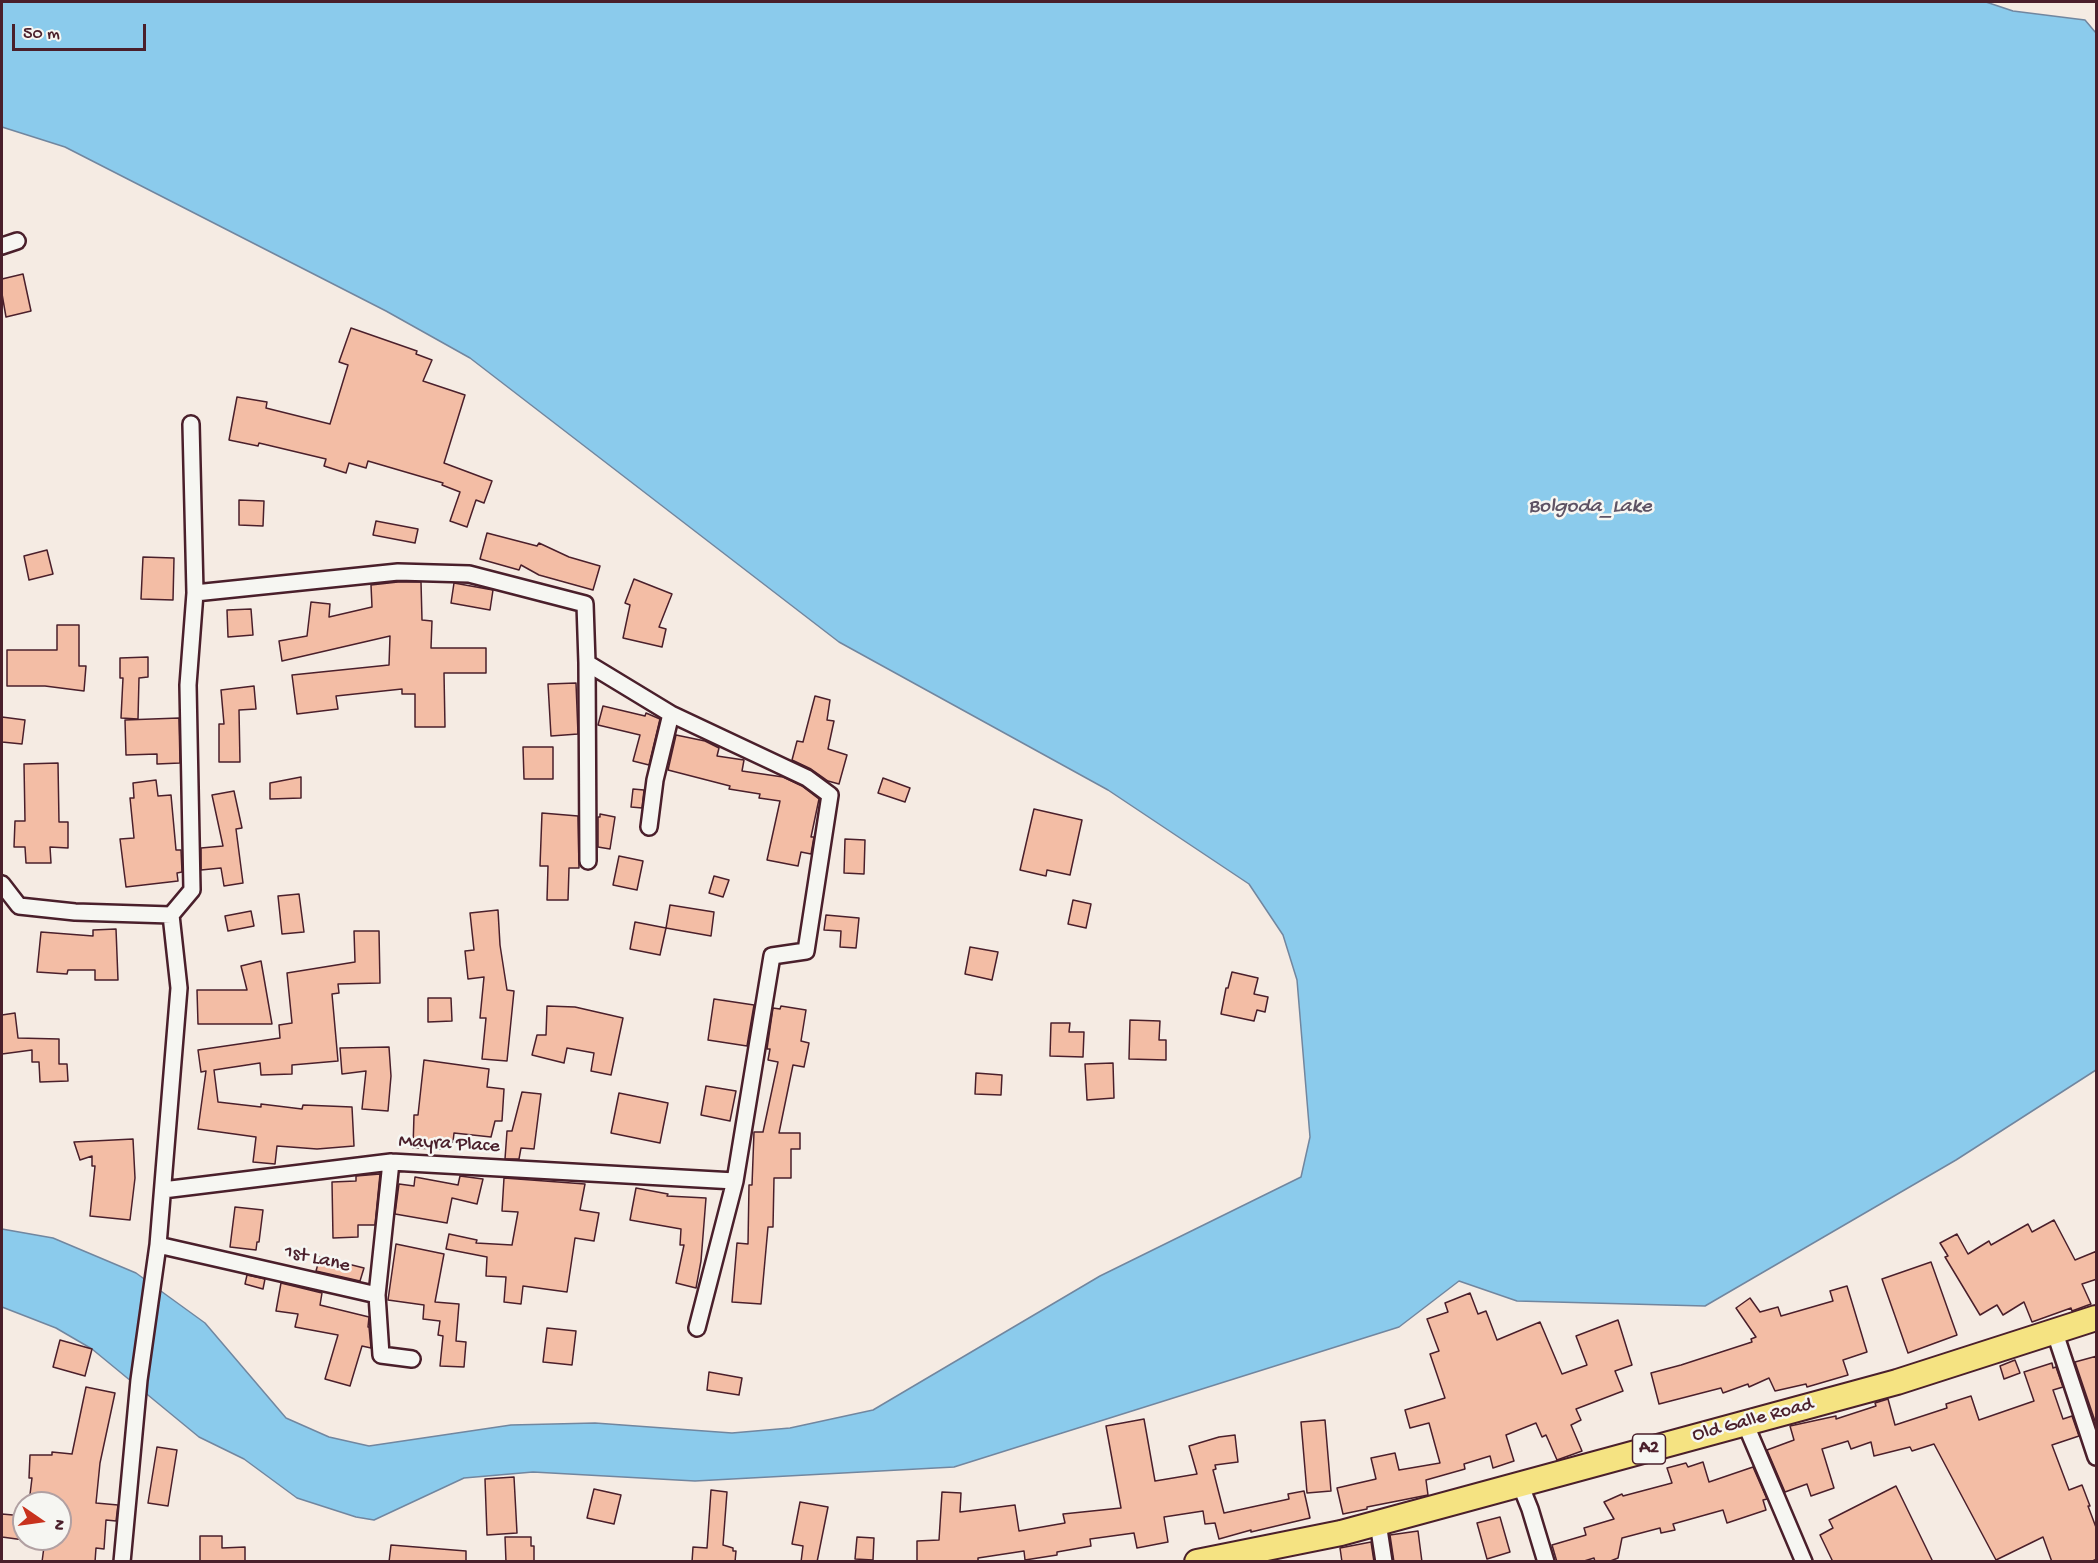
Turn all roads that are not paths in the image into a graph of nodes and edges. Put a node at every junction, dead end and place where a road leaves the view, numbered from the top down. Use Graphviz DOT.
graph roads {
  1 [pos="17,241"];
  2 [pos="2,246"];
  3 [pos="192,424"];
  4 [pos="195,593"];
  5 [pos="587,663"];
  6 [pos="671,714"];
  7 [pos="649,828"];
  8 [pos="588,861"];
  9 [pos="2,884"];
  10 [pos="171,915"];
  11 [pos="391,1162"];
  12 [pos="735,1181"];
  13 [pos="162,1190"];
  14 [pos="157,1249"];
  15 [pos="377,1295"];
  16 [pos="2097,1318"];
  17 [pos="697,1328"];
  18 [pos="2054,1330"];
  19 [pos="412,1359"];
  20 [pos="1745,1423"];
  21 [pos="2097,1457"];
  22 [pos="1520,1484"];
  23 [pos="1378,1523"];
  24 [pos="122,1562"];
  25 [pos="1197,1562"];
  26 [pos="1384,1562"];
  27 [pos="1546,1562"];
  28 [pos="1803,1562"];
  1 -- 2 [label="street"];
  3 -- 4 [label="street"];
  4 -- 5 [label="street"];
  4 -- 10 [label="street"];
  5 -- 6 [label="street"];
  5 -- 8 [label="street"];
  6 -- 7 [label="street"];
  6 -- 12 [label="street"];
  9 -- 10 [label="street"];
  10 -- 13 [label="street"];
  11 -- 12 [label="street, Mayra Place"];
  11 -- 13 [label="street, Mayra Place"];
  11 -- 15 [label="street"];
  12 -- 17 [label="street"];
  13 -- 14 [label="street"];
  14 -- 15 [label="street, 1st Lane"];
  14 -- 24 [label="street"];
  15 -- 19 [label="street"];
  16 -- 18 [label="highway, Old Galle Road / A2"];
  18 -- 20 [label="highway, Old Galle Road / A2"];
  18 -- 21 [label="street"];
  20 -- 22 [label="highway, Old Galle Road / A2"];
  20 -- 28 [label="street"];
  22 -- 23 [label="highway, Old Galle Road / A2"];
  22 -- 27 [label="street"];
  23 -- 25 [label="highway, Old Galle Road / A2"];
  23 -- 26 [label="street"];
}
